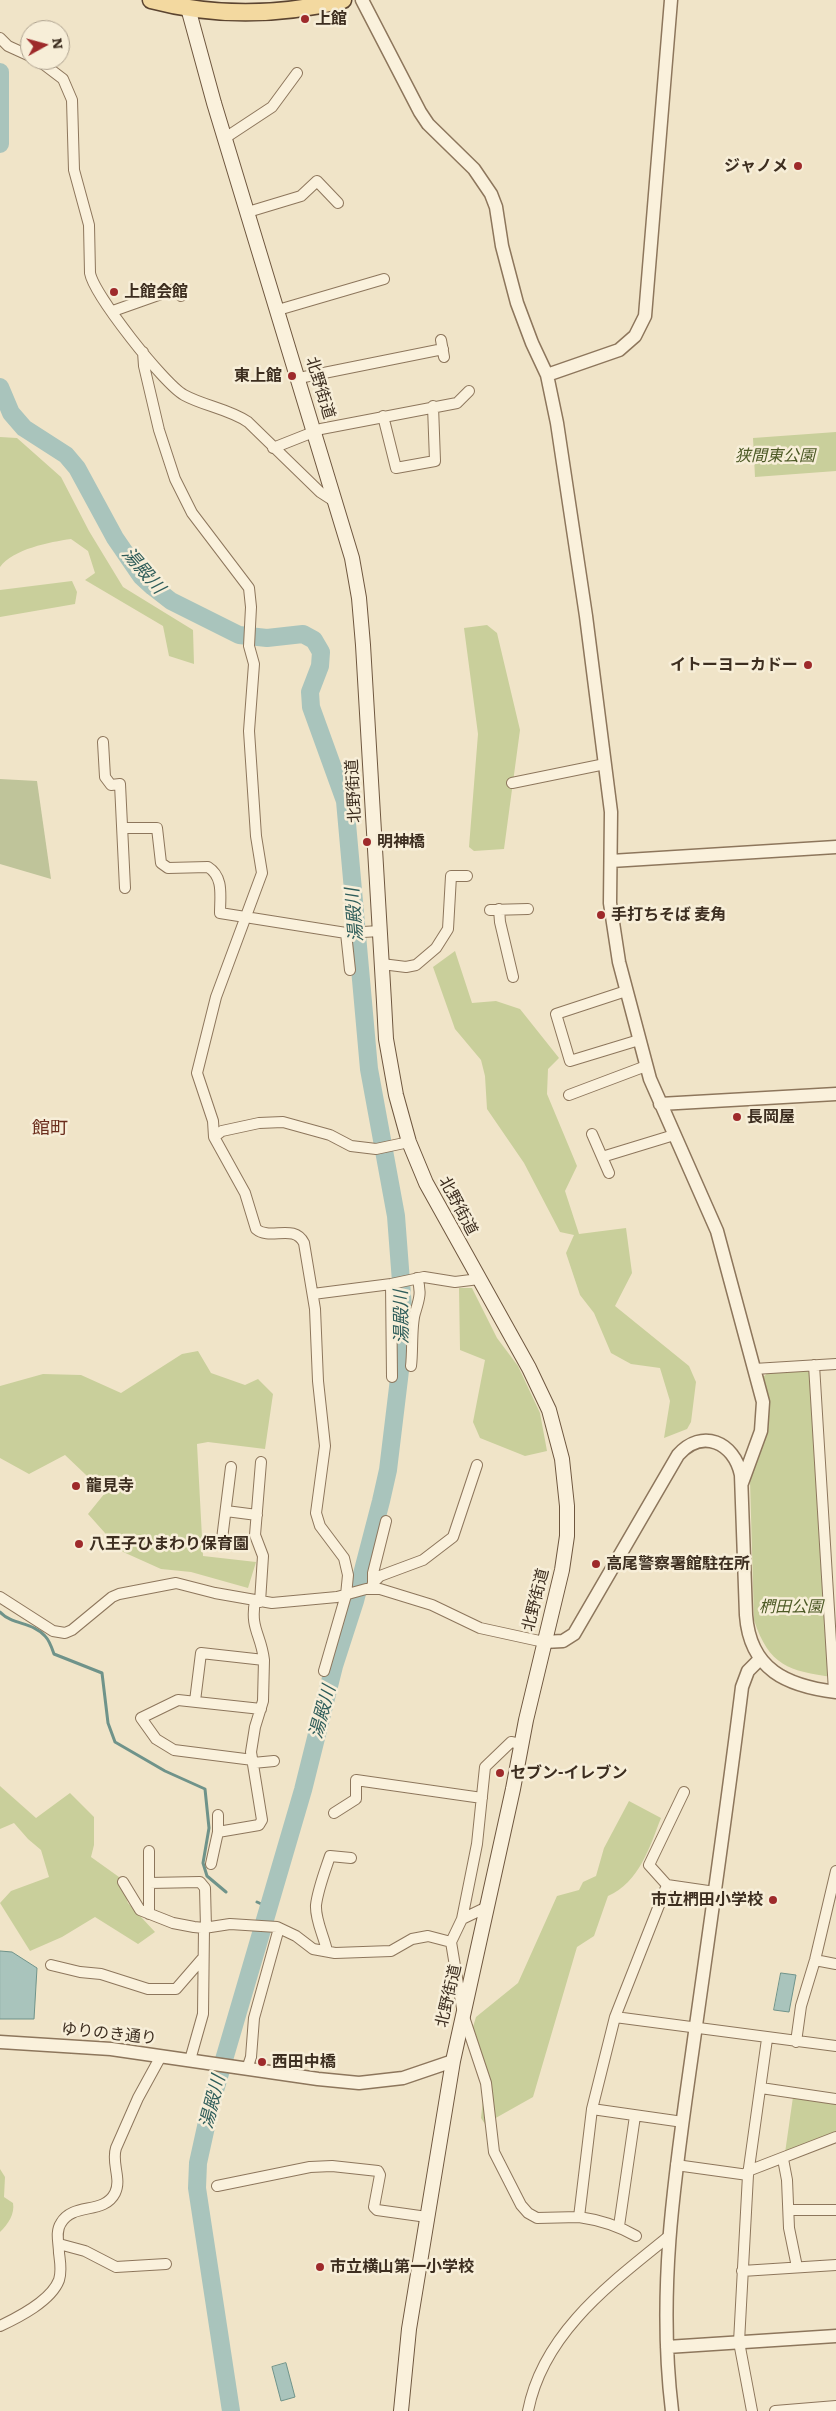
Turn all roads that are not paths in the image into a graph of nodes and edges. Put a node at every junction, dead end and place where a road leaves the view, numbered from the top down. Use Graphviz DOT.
graph roads {
  1 [pos="151,0"];
  2 [pos="343,0"];
  3 [pos="362,0"];
  4 [pos="671,0"];
  5 [pos="188,8"];
  6 [pos="0,38"];
  7 [pos="20,51"];
  8 [pos="51,70"];
  9 [pos="297,73"];
  10 [pos="225,138"];
  11 [pos="338,203"];
  12 [pos="248,212"];
  13 [pos="384,279"];
  14 [pos="182,296"];
  15 [pos="278,310"];
  16 [pos="113,312"];
  17 [pos="443,349"];
  18 [pos="142,352"];
  19 [pos="547,375"];
  20 [pos="299,378"];
  21 [pos="469,392"];
  22 [pos="433,406"];
  23 [pos="383,416"];
  24 [pos="314,431"];
  25 [pos="273,448"];
  26 [pos="337,503"];
  27 [pos="103,742"];
  28 [pos="605,764"];
  29 [pos="512,783"];
  30 [pos="123,828"];
  31 [pos="836,847"];
  32 [pos="611,861"];
  33 [pos="467,876"];
  34 [pos="125,888"];
  35 [pos="528,909"];
  36 [pos="247,918"];
  37 [pos="380,932"];
  38 [pos="348,933"];
  39 [pos="382,964"];
  40 [pos="350,970"];
  41 [pos="513,977"];
  42 [pos="626,991"];
  43 [pos="639,1040"];
  44 [pos="646,1066"];
  45 [pos="836,1094"];
  46 [pos="570,1095"];
  47 [pos="660,1104"];
  48 [pos="592,1134"];
  49 [pos="674,1135"];
  50 [pos="214,1137"];
  51 [pos="409,1142"];
  52 [pos="602,1157"];
  53 [pos="610,1173"];
  54 [pos="414,1279"];
  55 [pos="479,1279"];
  56 [pos="393,1284"];
  57 [pos="313,1294"];
  58 [pos="836,1364"];
  59 [pos="814,1365"];
  60 [pos="411,1366"];
  61 [pos="754,1369"];
  62 [pos="392,1377"];
  63 [pos="261,1462"];
  64 [pos="477,1465"];
  65 [pos="231,1467"];
  66 [pos="742,1483"];
  67 [pos="226,1511"];
  68 [pos="256,1515"];
  69 [pos="386,1521"];
  70 [pos="222,1539"];
  71 [pos="370,1587"];
  72 [pos="347,1594"];
  73 [pos="0,1597"];
  74 [pos="257,1601"];
  75 [pos="544,1642"];
  76 [pos="760,1659"];
  77 [pos="264,1660"];
  78 [pos="324,1671"];
  79 [pos="835,1691"];
  80 [pos="195,1701"];
  81 [pos="261,1709"];
  82 [pos="521,1744"];
  83 [pos="253,1761"];
  84 [pos="274,1761"];
  85 [pos="684,1792"];
  86 [pos="482,1798"];
  87 [pos="334,1813"];
  88 [pos="218,1815"];
  89 [pos="218,1832"];
  90 [pos="149,1851"];
  91 [pos="351,1858"];
  92 [pos="211,1864"];
  93 [pos="836,1871"];
  94 [pos="123,1882"];
  95 [pos="149,1883"];
  96 [pos="667,1885"];
  97 [pos="715,1892"];
  98 [pos="487,1907"];
  99 [pos="831,1910"];
  100 [pos="149,1914"];
  101 [pos="462,1919"];
  102 [pos="278,1927"];
  103 [pos="205,1928"];
  104 [pos="451,1942"];
  105 [pos="327,1951"];
  106 [pos="202,1959"];
  107 [pos="815,1960"];
  108 [pos="836,1964"];
  109 [pos="51,1965"];
  110 [pos="462,2014"];
  111 [pos="615,2017"];
  112 [pos="695,2028"];
  113 [pos="767,2039"];
  114 [pos="0,2042"];
  115 [pos="796,2042"];
  116 [pos="836,2046"];
  117 [pos="161,2056"];
  118 [pos="190,2060"];
  119 [pos="453,2062"];
  120 [pos="248,2069"];
  121 [pos="761,2088"];
  122 [pos="836,2099"];
  123 [pos="592,2109"];
  124 [pos="635,2116"];
  125 [pos="682,2122"];
  126 [pos="836,2137"];
  127 [pos="783,2159"];
  128 [pos="676,2165"];
  129 [pos="748,2173"];
  130 [pos="218,2186"];
  131 [pos="789,2210"];
  132 [pos="836,2210"];
  133 [pos="427,2217"];
  134 [pos="579,2217"];
  135 [pos="619,2226"];
  136 [pos="636,2236"];
  137 [pos="668,2237"];
  138 [pos="59,2244"];
  139 [pos="166,2264"];
  140 [pos="836,2265"];
  141 [pos="797,2267"];
  142 [pos="742,2271"];
  143 [pos="0,2326"];
  144 [pos="836,2336"];
  145 [pos="739,2342"];
  146 [pos="667,2347"];
  147 [pos="836,2406"];
  148 [pos="401,2411"];
  149 [pos="528,2411"];
  150 [pos="672,2411"];
  151 [pos="752,2411"];
  152 [pos="775,2411"];
  1 -- 5 [label="main road"];
  2 -- 5 [label="main road"];
  3 -- 19 [label="street"];
  4 -- 19 [label="street"];
  5 -- 10 [label="main road, 北野街道"];
  6 -- 7 [label="street"];
  8 -- 16 [label="street"];
  9 -- 10 [label="street"];
  10 -- 12 [label="main road, 北野街道"];
  11 -- 12 [label="street"];
  12 -- 15 [label="main road, 北野街道"];
  13 -- 15 [label="street"];
  14 -- 16 [label="street"];
  15 -- 20 [label="main road, 北野街道"];
  16 -- 18 [label="street"];
  17 -- 20 [label="street"];
  18 -- 25 [label="street"];
  18 -- 36 [label="street"];
  19 -- 28 [label="street"];
  20 -- 24 [label="main road, 北野街道"];
  21 -- 22 [label="street"];
  22 -- 23 [label="street"];
  22 -- 23 [label="street"];
  23 -- 24 [label="street"];
  24 -- 25 [label="street"];
  24 -- 26 [label="main road, 北野街道"];
  25 -- 26 [label="street"];
  26 -- 37 [label="main road, 北野街道"];
  27 -- 30 [label="street"];
  28 -- 29 [label="street"];
  28 -- 32 [label="street"];
  30 -- 34 [label="street"];
  30 -- 36 [label="street"];
  31 -- 32 [label="street"];
  32 -- 42 [label="street"];
  33 -- 39 [label="street"];
  35 -- 41 [label="street"];
  36 -- 38 [label="street"];
  36 -- 50 [label="street"];
  37 -- 38 [label="street"];
  37 -- 39 [label="main road, 北野街道"];
  38 -- 40 [label="street"];
  39 -- 51 [label="main road, 北野街道"];
  42 -- 43 [label="street"];
  42 -- 43 [label="street"];
  43 -- 44 [label="street"];
  44 -- 46 [label="street"];
  44 -- 47 [label="street"];
  45 -- 47 [label="street"];
  47 -- 49 [label="street"];
  48 -- 52 [label="street"];
  49 -- 52 [label="street"];
  49 -- 61 [label="street"];
  50 -- 51 [label="street"];
  50 -- 57 [label="street"];
  51 -- 55 [label="main road, 北野街道"];
  52 -- 53 [label="street"];
  54 -- 55 [label="street"];
  54 -- 56 [label="street"];
  54 -- 60 [label="street"];
  55 -- 75 [label="main road, 北野街道"];
  56 -- 57 [label="street"];
  56 -- 62 [label="street"];
  57 -- 72 [label="street"];
  58 -- 59 [label="street"];
  59 -- 61 [label="street"];
  59 -- 79 [label="street"];
  61 -- 66 [label="street"];
  63 -- 68 [label="street"];
  64 -- 71 [label="street"];
  65 -- 67 [label="street"];
  66 -- 75 [label="street"];
  66 -- 76 [label="street"];
  67 -- 68 [label="street"];
  67 -- 70 [label="street"];
  68 -- 74 [label="street"];
  69 -- 71 [label="street"];
  71 -- 72 [label="street"];
  71 -- 75 [label="street"];
  72 -- 74 [label="street"];
  72 -- 78 [label="street"];
  73 -- 74 [label="street"];
  74 -- 77 [label="street"];
  75 -- 82 [label="main road, 北野街道"];
  76 -- 79 [label="street"];
  76 -- 97 [label="street"];
  77 -- 80 [label="street"];
  77 -- 81 [label="street"];
  80 -- 81 [label="street"];
  80 -- 83 [label="street"];
  81 -- 83 [label="street"];
  82 -- 86 [label="street"];
  82 -- 98 [label="main road, 北野街道"];
  83 -- 84 [label="street"];
  83 -- 89 [label="street"];
  85 -- 96 [label="street"];
  86 -- 87 [label="street"];
  86 -- 101 [label="street"];
  88 -- 89 [label="street"];
  89 -- 92 [label="street"];
  90 -- 95 [label="street"];
  91 -- 105 [label="street"];
  93 -- 99 [label="street"];
  94 -- 100 [label="street"];
  95 -- 100 [label="street"];
  95 -- 103 [label="street"];
  96 -- 97 [label="street"];
  96 -- 111 [label="street"];
  97 -- 112 [label="street"];
  98 -- 101 [label="street"];
  98 -- 110 [label="main road, 北野街道"];
  99 -- 107 [label="street"];
  100 -- 103 [label="street"];
  101 -- 104 [label="street"];
  102 -- 103 [label="street"];
  102 -- 105 [label="street"];
  102 -- 120 [label="street"];
  103 -- 106 [label="street"];
  104 -- 105 [label="street"];
  104 -- 110 [label="street"];
  106 -- 109 [label="street"];
  106 -- 118 [label="street"];
  107 -- 108 [label="street"];
  107 -- 115 [label="street"];
  110 -- 119 [label="main road, 北野街道"];
  110 -- 134 [label="street"];
  111 -- 112 [label="street"];
  111 -- 123 [label="street"];
  112 -- 113 [label="street"];
  112 -- 125 [label="street"];
  113 -- 115 [label="street"];
  113 -- 121 [label="street"];
  114 -- 117 [label="street, ゆりのき通り"];
  115 -- 116 [label="street"];
  117 -- 118 [label="street, ゆりのき通り"];
  117 -- 138 [label="street"];
  118 -- 120 [label="street, ゆりのき通り"];
  119 -- 120 [label="street"];
  119 -- 133 [label="main road, 北野街道"];
  121 -- 122 [label="street"];
  121 -- 129 [label="street"];
  123 -- 124 [label="street"];
  123 -- 134 [label="street"];
  124 -- 125 [label="street"];
  124 -- 135 [label="street"];
  125 -- 128 [label="street"];
  126 -- 127 [label="street"];
  127 -- 129 [label="street"];
  127 -- 131 [label="street"];
  128 -- 129 [label="street"];
  128 -- 137 [label="street"];
  129 -- 142 [label="street"];
  130 -- 133 [label="street"];
  131 -- 132 [label="street"];
  131 -- 141 [label="street"];
  133 -- 148 [label="main road, 北野街道"];
  134 -- 135 [label="street"];
  135 -- 136 [label="street"];
  137 -- 146 [label="street"];
  137 -- 149 [label="street"];
  138 -- 139 [label="street"];
  138 -- 143 [label="street"];
  140 -- 141 [label="street"];
  141 -- 142 [label="street"];
  142 -- 145 [label="street"];
  144 -- 145 [label="street"];
  145 -- 146 [label="street"];
  145 -- 151 [label="street"];
  146 -- 150 [label="street"];
  147 -- 152 [label="street"];
}
